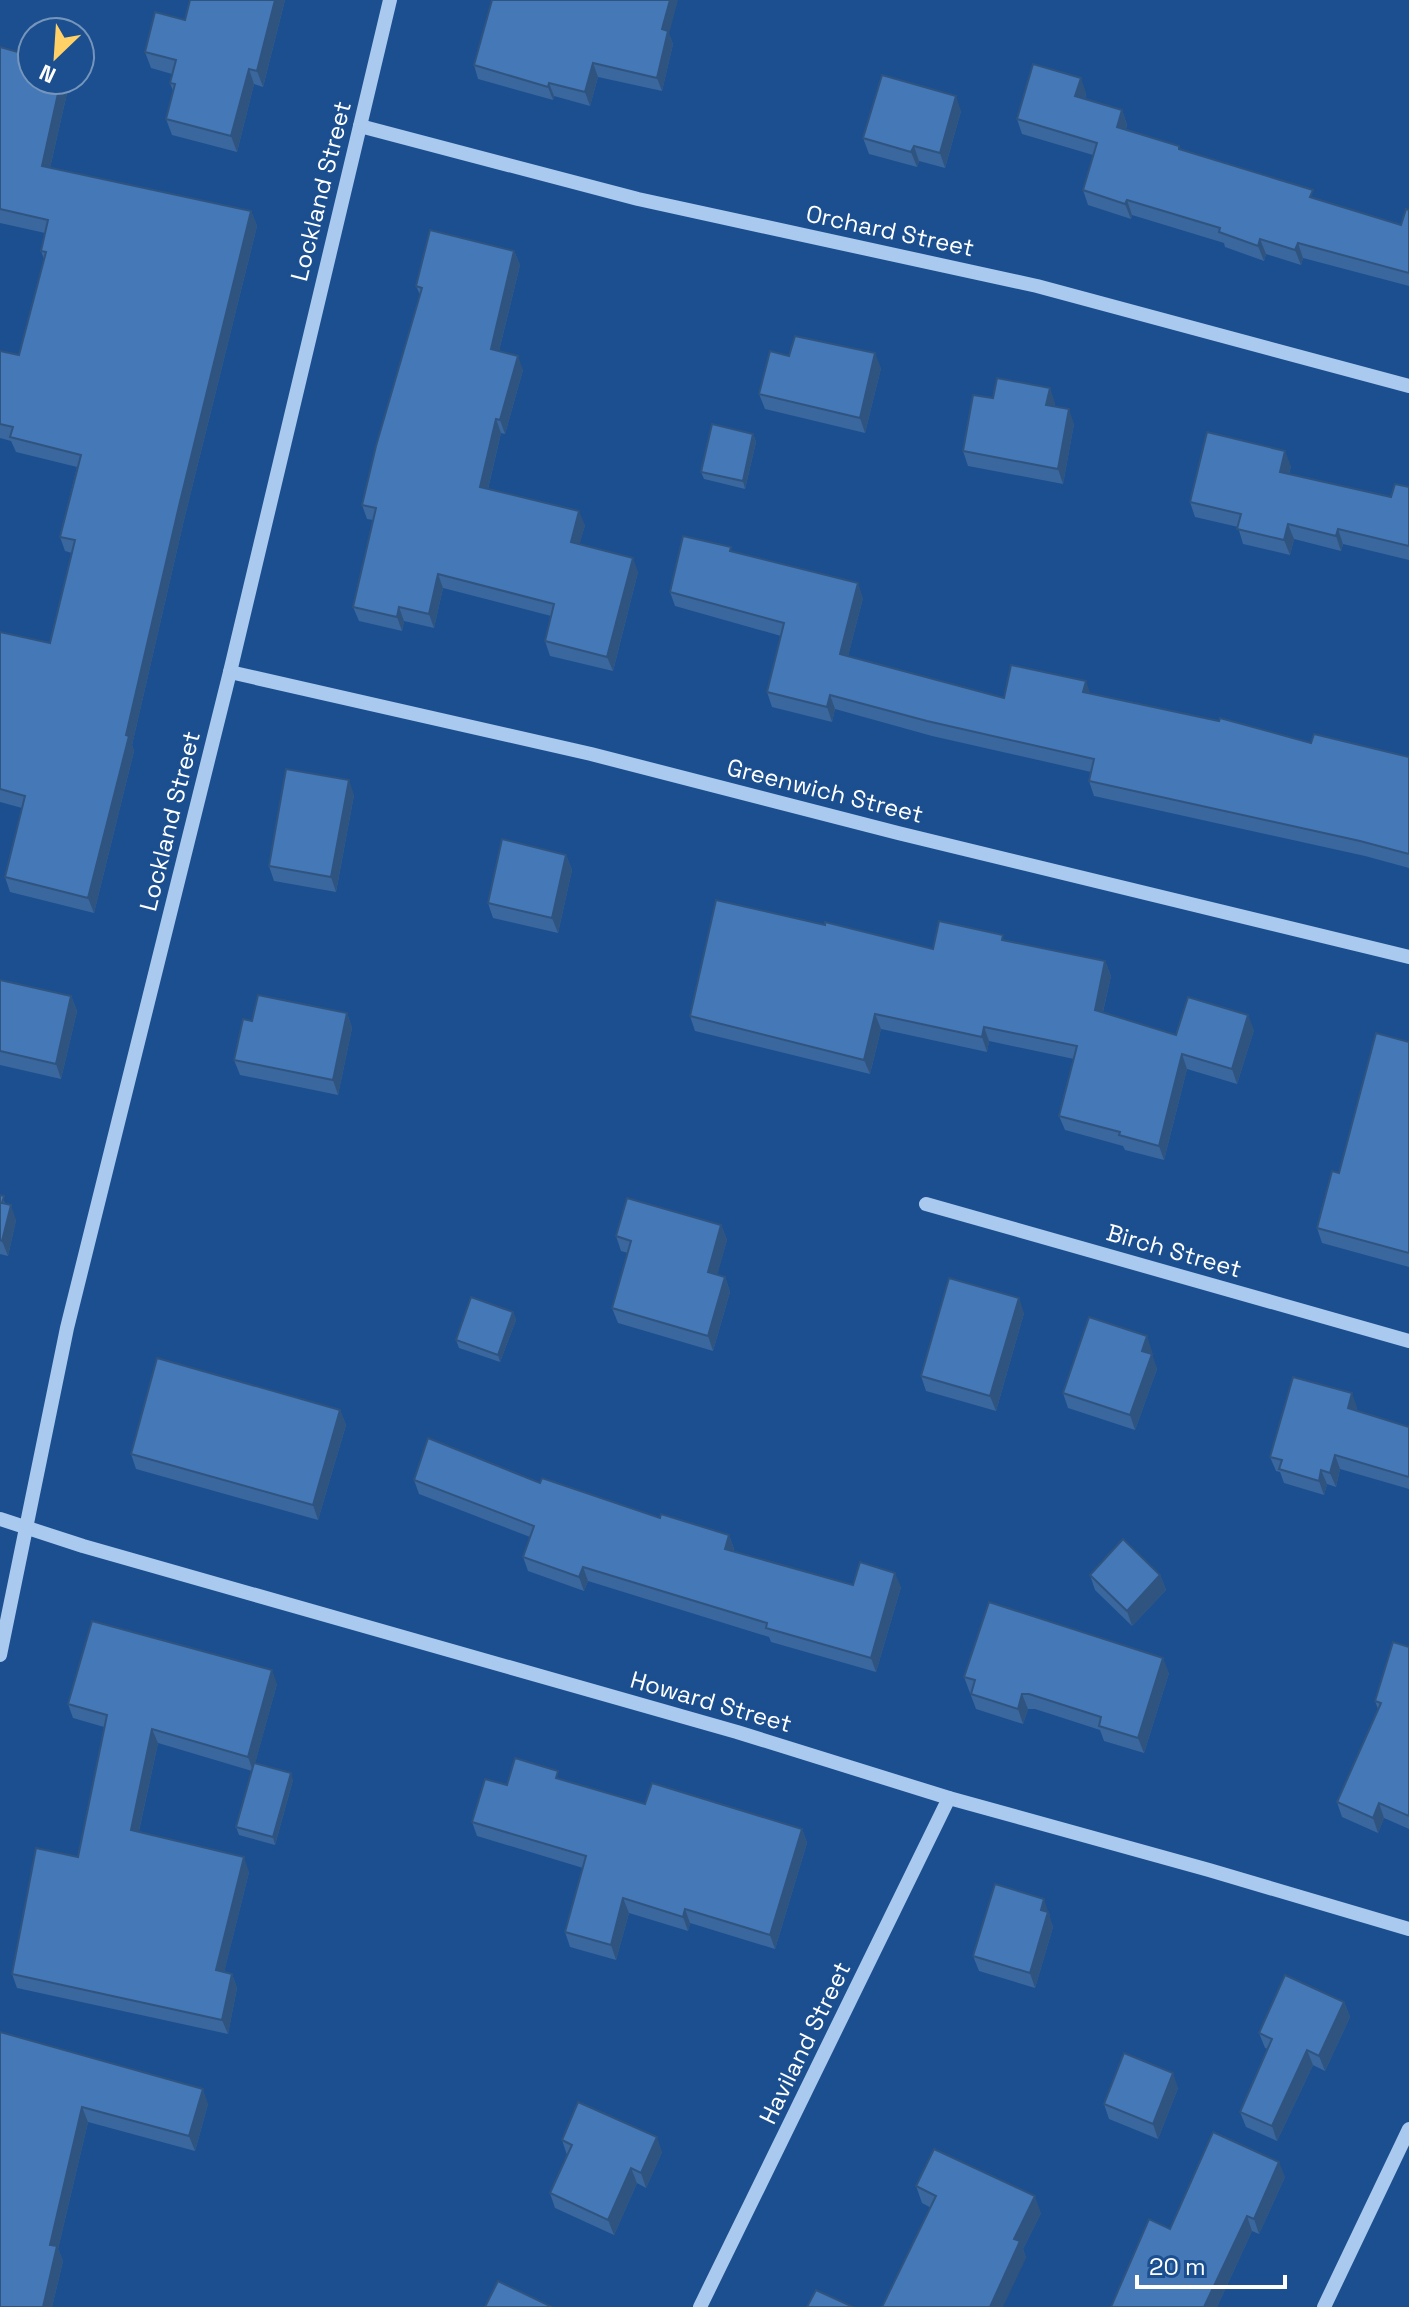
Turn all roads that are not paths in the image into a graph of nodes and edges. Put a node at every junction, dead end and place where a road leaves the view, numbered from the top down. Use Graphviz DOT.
graph roads {
  1 [pos="390,0"];
  2 [pos="360,126"];
  3 [pos="1409,386"];
  4 [pos="230,672"];
  5 [pos="1409,957"];
  6 [pos="926,1204"];
  7 [pos="1409,1341"];
  8 [pos="0,1519"];
  9 [pos="25,1527"];
  10 [pos="0,1655"];
  11 [pos="949,1798"];
  12 [pos="1409,1929"];
  13 [pos="1409,2129"];
  14 [pos="700,2307"];
  15 [pos="1324,2307"];
  1 -- 2 [label="street, Lockland Street"];
  2 -- 3 [label="street, Orchard Street"];
  2 -- 4 [label="street, Lockland Street"];
  4 -- 5 [label="street, Greenwich Street"];
  4 -- 9 [label="street, Lockland Street"];
  6 -- 7 [label="street, Birch Street"];
  8 -- 9 [label="street, Howard Street"];
  9 -- 10 [label="street, Lockland Street"];
  9 -- 11 [label="street, Howard Street"];
  11 -- 12 [label="street, Howard Street"];
  11 -- 14 [label="street, Haviland Street"];
  13 -- 15 [label="street"];
}
